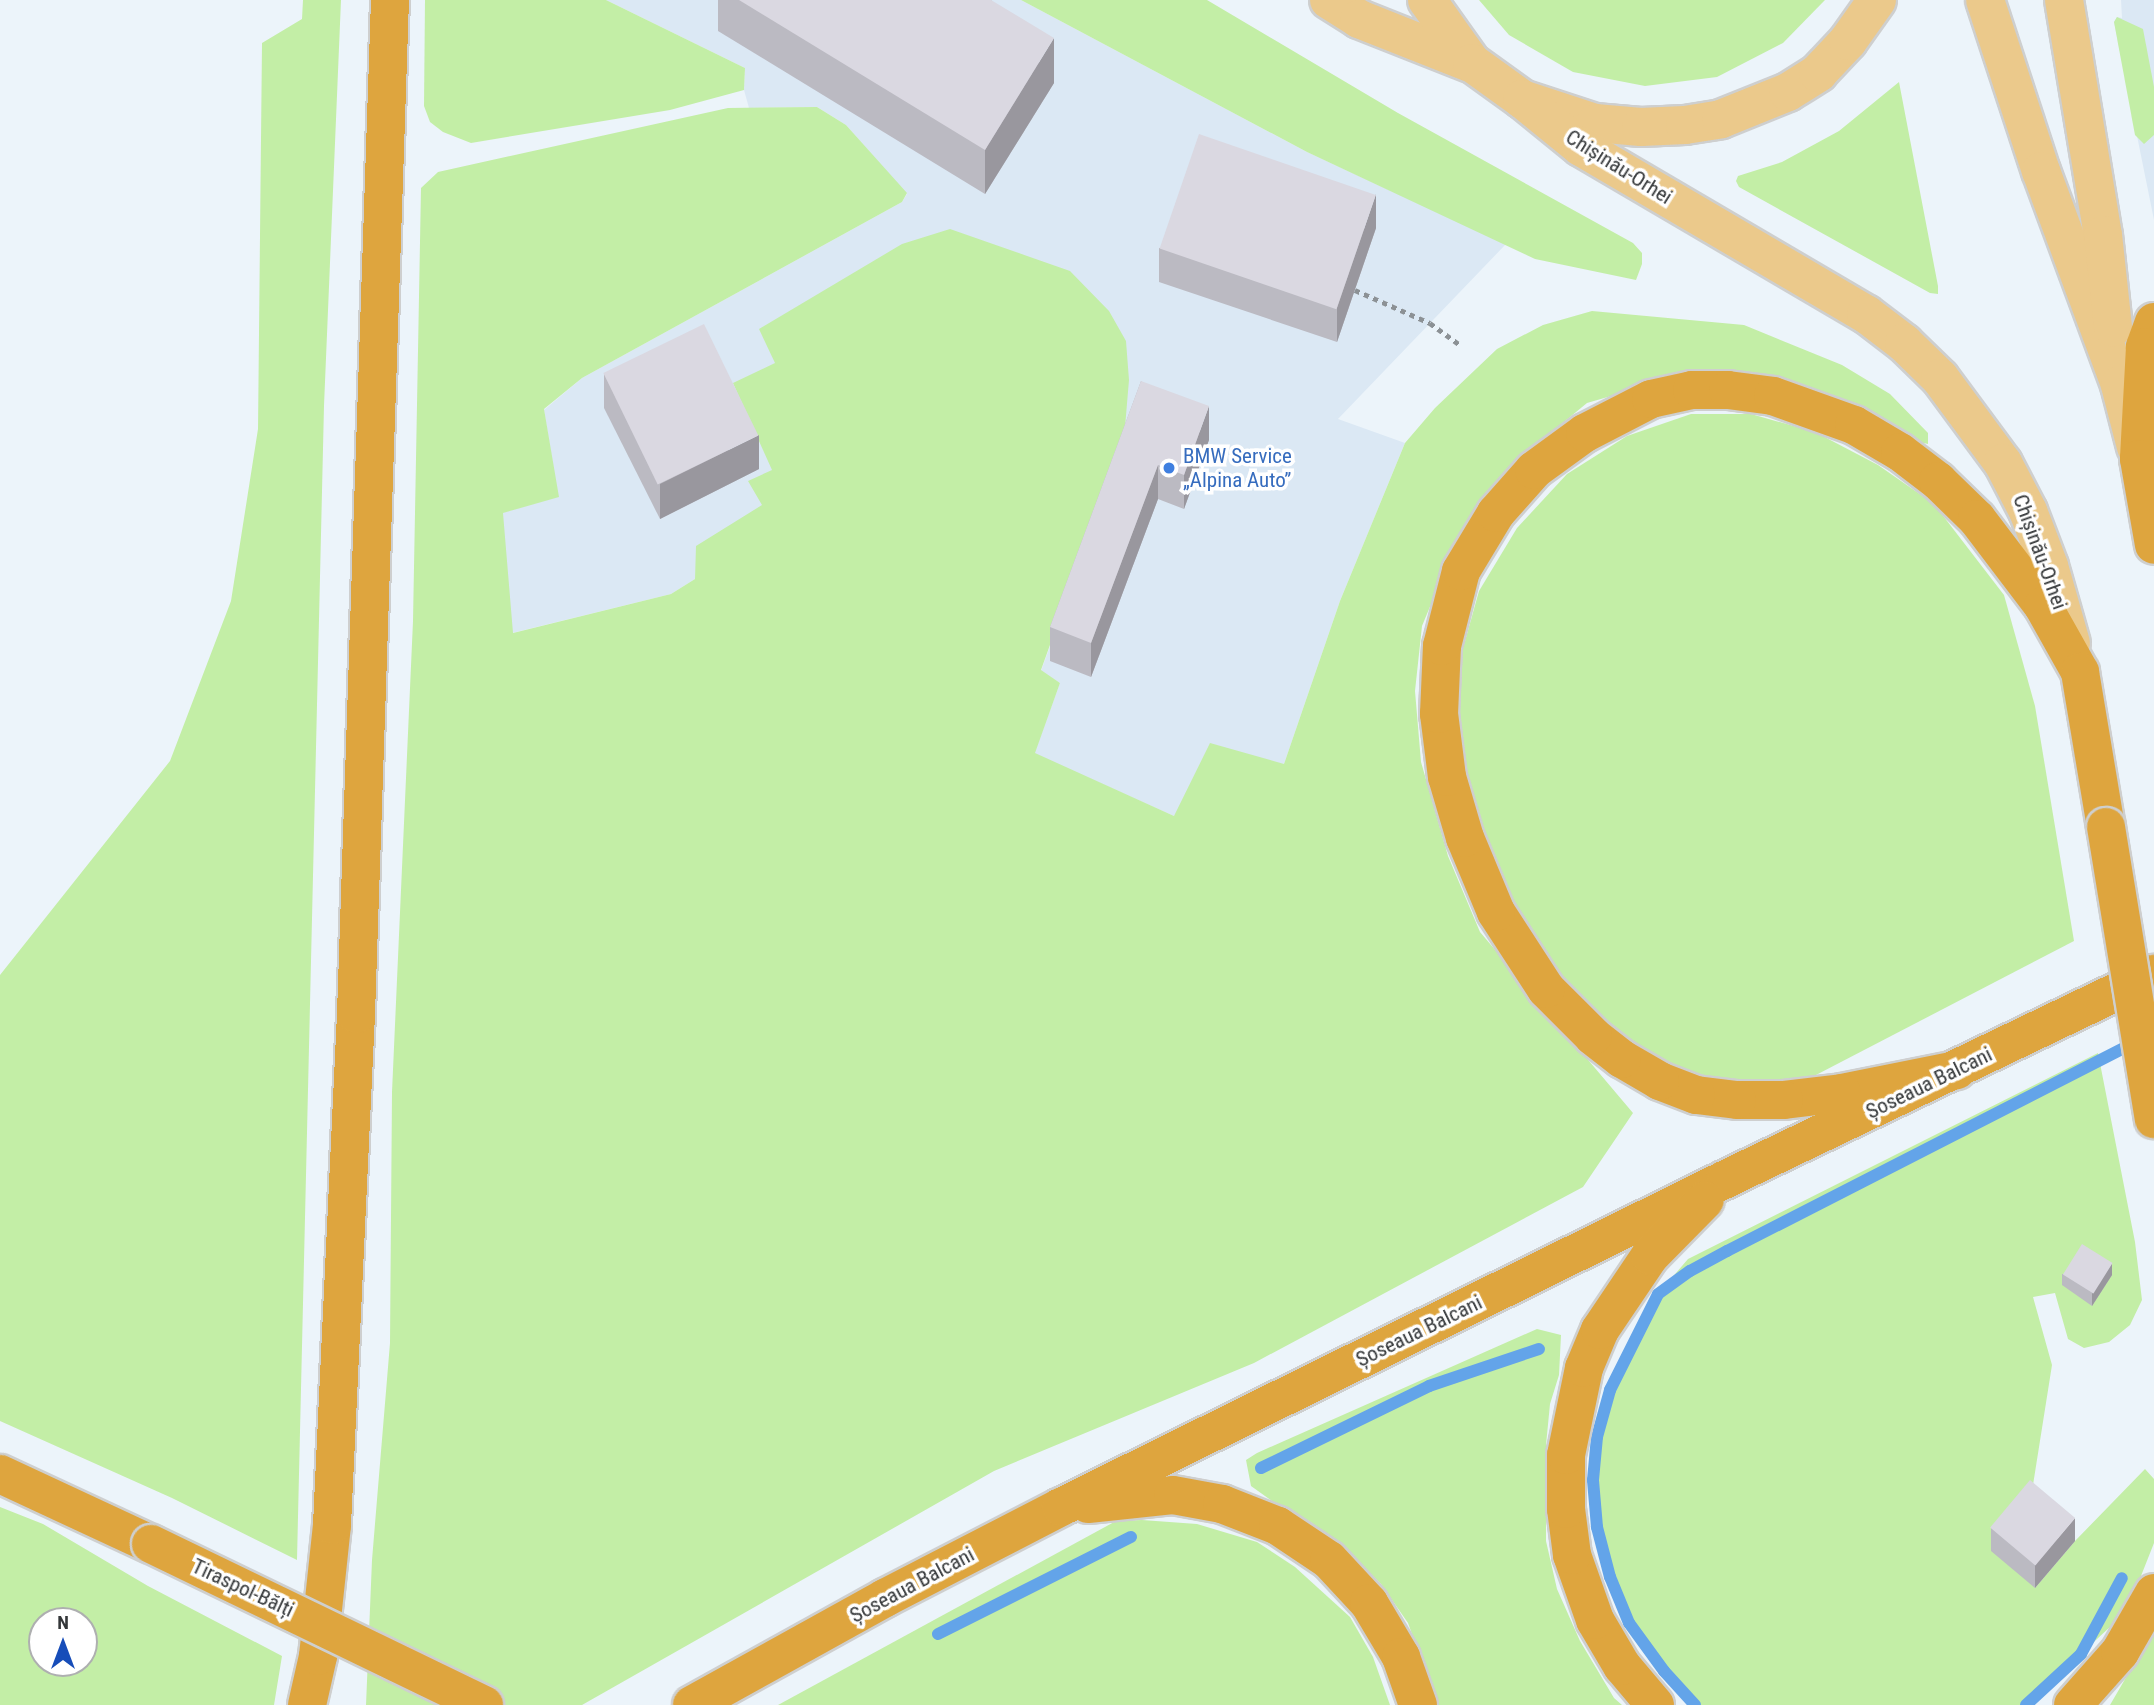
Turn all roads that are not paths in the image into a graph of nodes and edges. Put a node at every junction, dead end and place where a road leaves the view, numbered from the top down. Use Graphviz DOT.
graph roads {
  1 [pos="390,0"];
  2 [pos="1329,0"];
  3 [pos="1427,0"];
  4 [pos="1877,0"];
  5 [pos="1985,0"];
  6 [pos="2064,0"];
  7 [pos="1472,64"];
  8 [pos="1522,99"];
  9 [pos="2154,322"];
  10 [pos="2119,385"];
  11 [pos="2139,459"];
  12 [pos="2154,545"];
  13 [pos="2080,672"];
  14 [pos="2154,974"];
  15 [pos="1957,1070"];
  16 [pos="2154,1119"];
  17 [pos="1726,1179"];
  18 [pos="0,1474"];
  19 [pos="1061,1507"];
  20 [pos="2154,1593"];
  21 [pos="307,1705"];
  22 [pos="484,1705"];
  23 [pos="692,1705"];
  24 [pos="1418,1705"];
  25 [pos="1655,1705"];
  26 [pos="2073,1705"];
  1 -- 21 [label="highway"];
  2 -- 7 [label="main road"];
  3 -- 7 [label="main road"];
  4 -- 8 [label="main road"];
  5 -- 10 [label="main road"];
  6 -- 10 [label="main road"];
  7 -- 8 [label="main road"];
  8 -- 13 [label="main road, Chișinău-Orhei"];
  9 -- 11 [label="highway"];
  10 -- 11 [label="main road"];
  11 -- 12 [label="highway"];
  13 -- 15 [label="highway"];
  13 -- 16 [label="highway, Chișinău-Orhei, bridge"];
  14 -- 15 [label="highway, Șoseaua Balcani"];
  15 -- 17 [label="highway, Șoseaua Balcani"];
  17 -- 19 [label="highway, Șoseaua Balcani"];
  17 -- 25 [label="highway"];
  18 -- 22 [label="highway, Tiraspol-Bălți, bridge"];
  19 -- 23 [label="highway, Șoseaua Balcani"];
  19 -- 24 [label="highway"];
  20 -- 26 [label="highway"];
}
